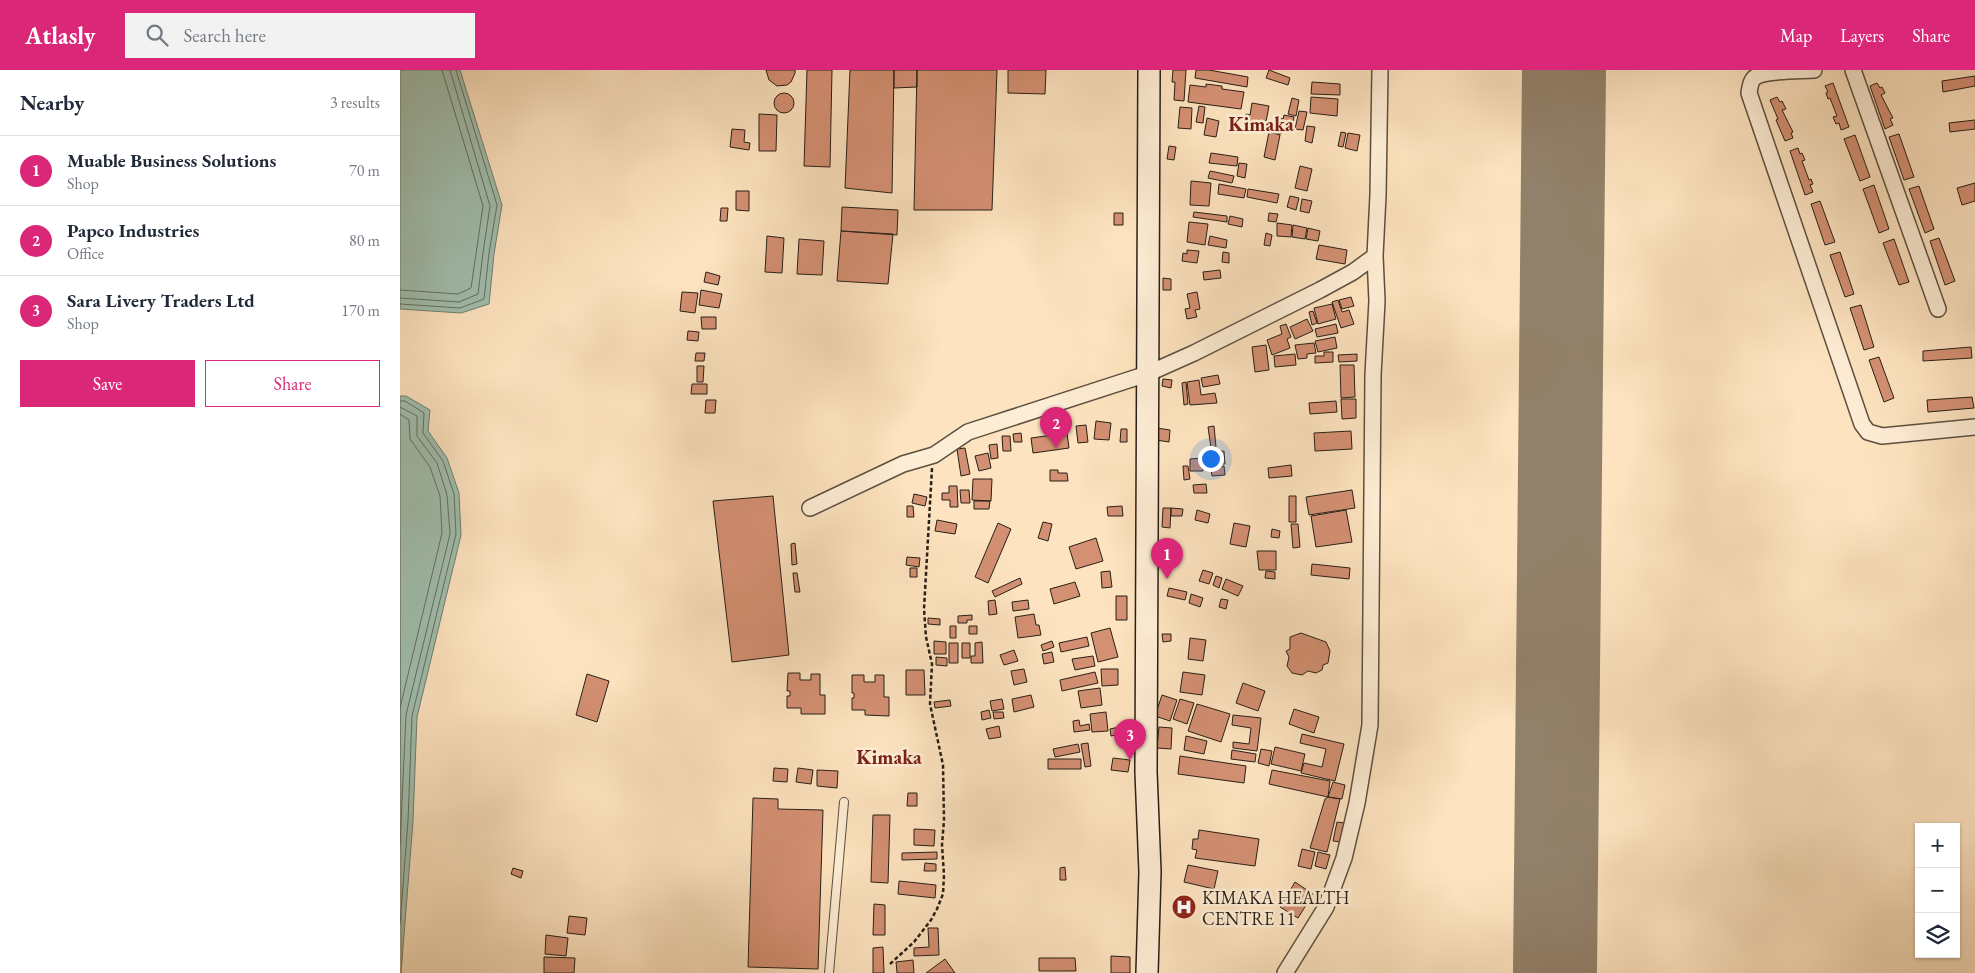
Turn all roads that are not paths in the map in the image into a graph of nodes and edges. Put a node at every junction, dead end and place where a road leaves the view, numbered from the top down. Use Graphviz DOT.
graph roads {
  1 [pos="1148,70"];
  2 [pos="1380,70"];
  3 [pos="1814,70"];
  4 [pos="1853,70"];
  5 [pos="1375,256"];
  6 [pos="1938,309"];
  7 [pos="1147,374"];
  8 [pos="1975,427"];
  9 [pos="810,508"];
  10 [pos="844,802"];
  11 [pos="829,973"];
  12 [pos="1148,973"];
  13 [pos="1285,973"];
  1 -- 7 [label="main road"];
  2 -- 5 [label="street"];
  3 -- 8 [label="street"];
  4 -- 6 [label="street"];
  5 -- 7 [label="street"];
  5 -- 13 [label="street"];
  7 -- 9 [label="street"];
  7 -- 12 [label="main road"];
  10 -- 11 [label="lane"];
}
